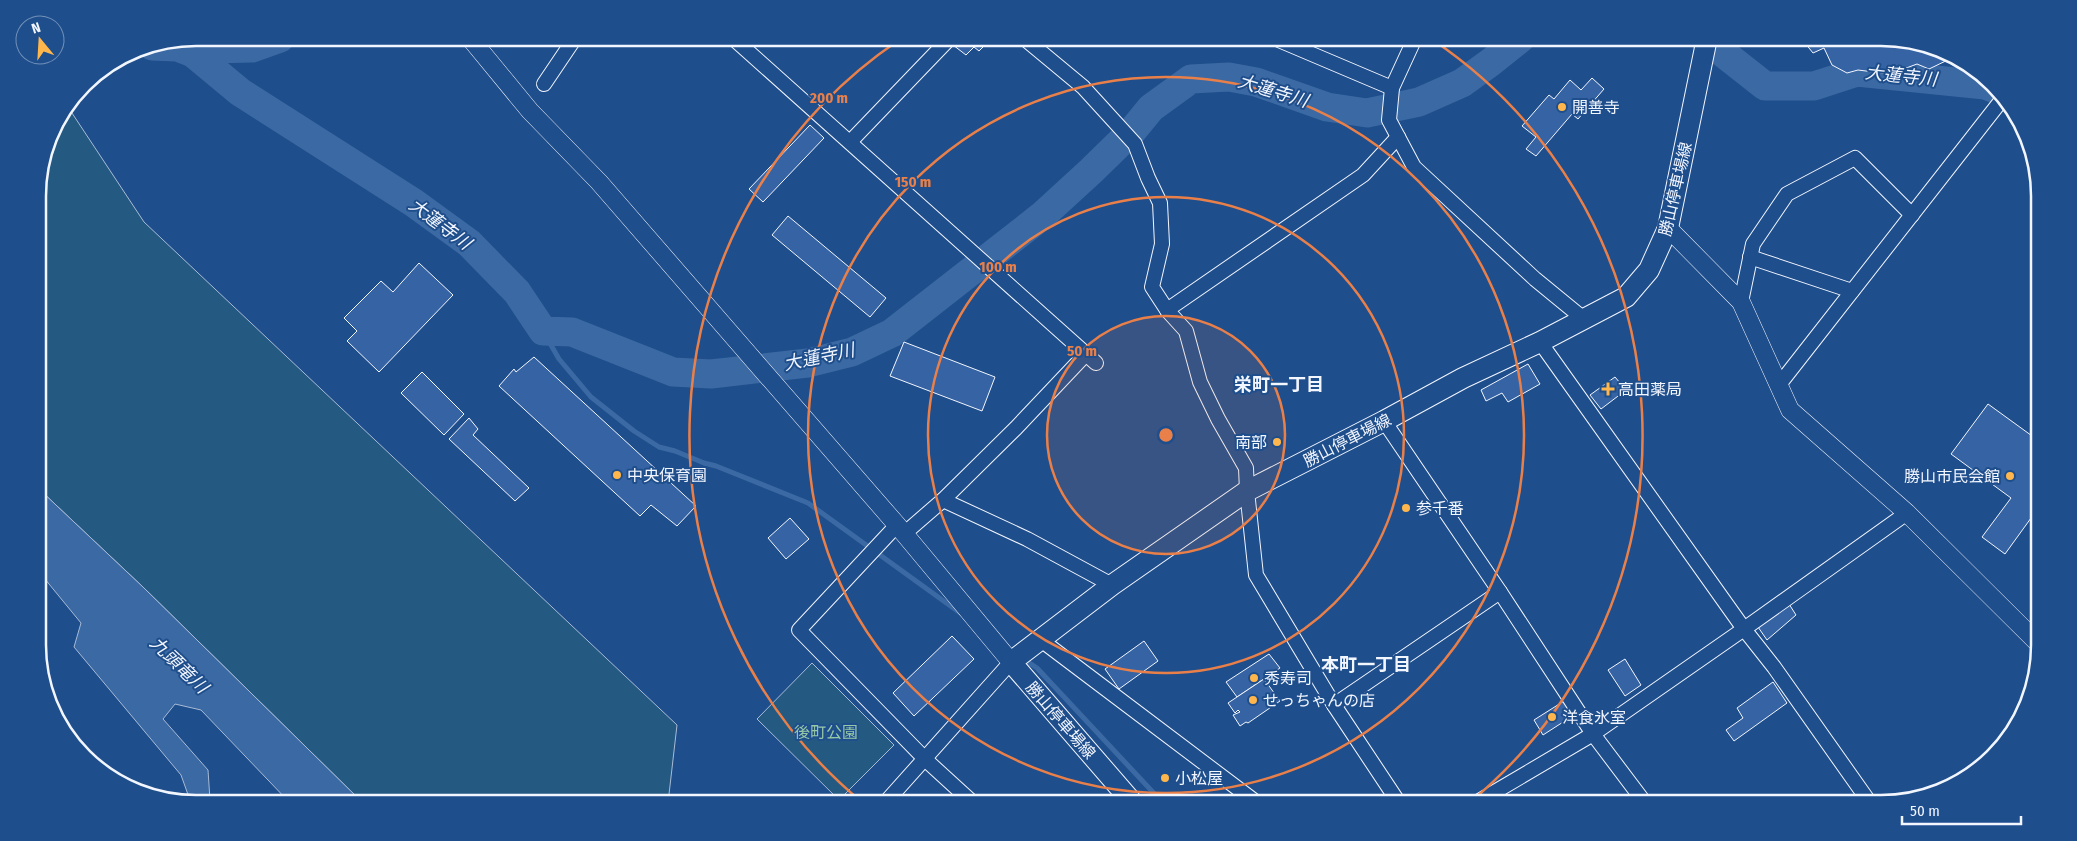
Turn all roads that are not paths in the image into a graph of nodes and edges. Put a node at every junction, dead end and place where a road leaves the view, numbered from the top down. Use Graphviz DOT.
graph roads {
  1 [pos="477,46"];
  2 [pos="569,46"];
  3 [pos="742,46"];
  4 [pos="942,46"];
  5 [pos="1034,46"];
  6 [pos="1293,46"];
  7 [pos="1411,46"];
  8 [pos="1705,46"];
  9 [pos="544,84"];
  10 [pos="1392,88"];
  11 [pos="1999,104"];
  12 [pos="1398,137"];
  13 [pos="850,142"];
  14 [pos="1912,215"];
  15 [pos="1668,228"];
  16 [pos="1750,257"];
  17 [pos="1852,292"];
  18 [pos="1741,302"];
  19 [pos="1167,310"];
  20 [pos="1585,320"];
  21 [pos="1540,342"];
  22 [pos="1778,386"];
  23 [pos="1384,422"];
  24 [pos="1247,491"];
  25 [pos="943,500"];
  26 [pos="1907,513"];
  27 [pos="901,529"];
  28 [pos="1112,586"];
  29 [pos="1500,592"];
  30 [pos="1744,629"];
  31 [pos="2031,635"];
  32 [pos="1041,640"];
  33 [pos="1012,662"];
  34 [pos="1334,705"];
  35 [pos="1593,734"];
  36 [pos="926,760"];
  37 [pos="1126,794"];
  38 [pos="1246,794"];
  39 [pos="1393,794"];
  40 [pos="1491,794"];
  41 [pos="1638,794"];
  42 [pos="1864,794"];
  43 [pos="894,795"];
  44 [pos="964,795"];
  1 -- 27 [label="street"];
  2 -- 9 [label="street"];
  3 -- 13 [label="street"];
  4 -- 13 [label="street"];
  5 -- 19 [label="street"];
  6 -- 10 [label="street"];
  7 -- 10 [label="street"];
  8 -- 15 [label="main road, 勝山停車場線"];
  10 -- 12 [label="street"];
  11 -- 14 [label="street"];
  12 -- 19 [label="street"];
  12 -- 20 [label="street"];
  13 -- 25 [label="street"];
  14 -- 16 [label="street"];
  14 -- 17 [label="street"];
  15 -- 18 [label="street"];
  15 -- 20 [label="main road, 勝山停車場線"];
  16 -- 17 [label="street"];
  16 -- 18 [label="street"];
  17 -- 22 [label="street"];
  18 -- 22 [label="street"];
  19 -- 24 [label="street"];
  20 -- 21 [label="main road, 勝山停車場線"];
  21 -- 23 [label="main road, 勝山停車場線"];
  21 -- 30 [label="street"];
  22 -- 26 [label="street"];
  23 -- 24 [label="main road, 勝山停車場線"];
  23 -- 29 [label="street"];
  24 -- 28 [label="main road, 勝山停車場線"];
  24 -- 34 [label="street"];
  25 -- 27 [label="street"];
  25 -- 28 [label="street"];
  26 -- 30 [label="street"];
  26 -- 31 [label="street"];
  27 -- 33 [label="street"];
  27 -- 36 [label="street"];
  28 -- 32 [label="main road, 勝山停車場線"];
  29 -- 34 [label="street"];
  29 -- 35 [label="street"];
  30 -- 35 [label="street"];
  30 -- 42 [label="street"];
  32 -- 33 [label="main road, 勝山停車場線"];
  32 -- 38 [label="street"];
  33 -- 36 [label="street"];
  33 -- 37 [label="main road, 勝山停車場線"];
  34 -- 39 [label="street"];
  35 -- 40 [label="street"];
  35 -- 41 [label="street"];
  36 -- 43 [label="street"];
  36 -- 44 [label="street"];
}
